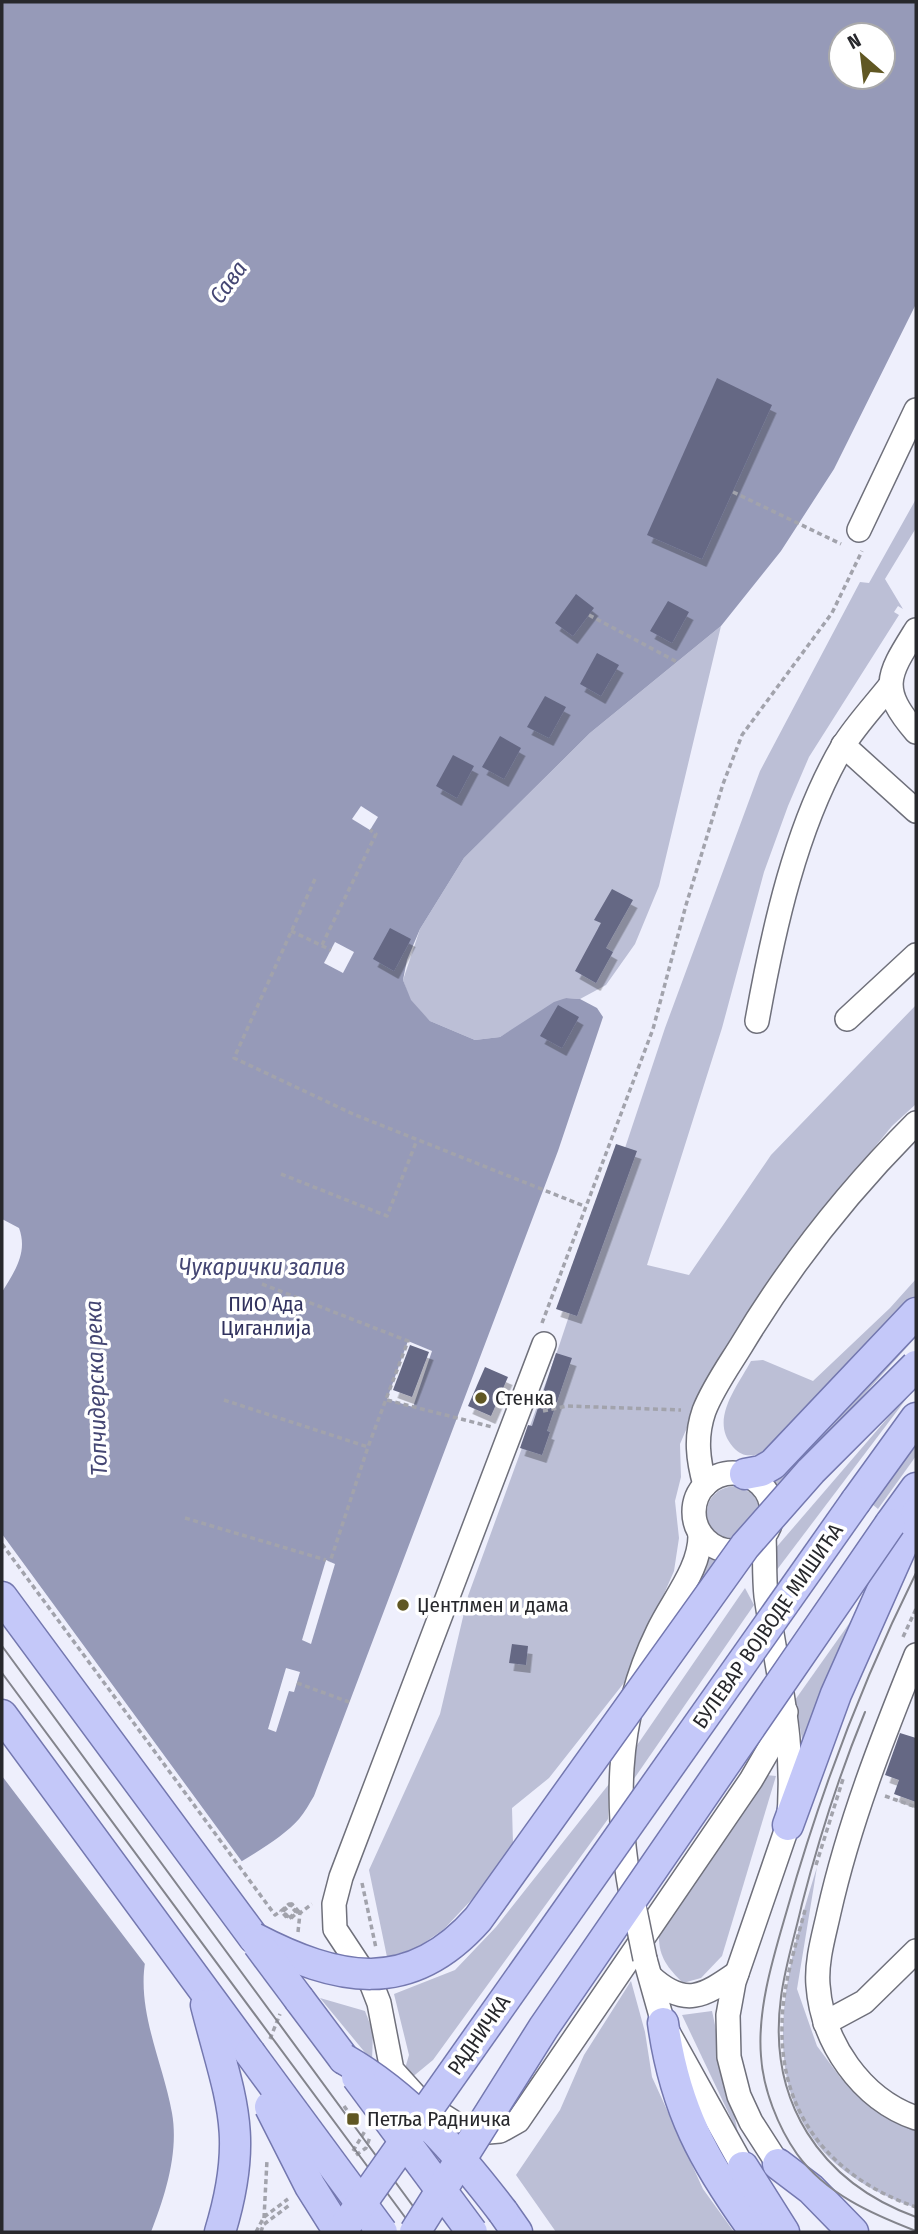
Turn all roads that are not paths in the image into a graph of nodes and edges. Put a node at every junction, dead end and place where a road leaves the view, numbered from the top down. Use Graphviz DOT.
graph roads {
  1 [pos="916,410"];
  2 [pos="859,530"];
  3 [pos="916,629"];
  4 [pos="889,687"];
  5 [pos="916,732"];
  6 [pos="843,745"];
  7 [pos="916,811"];
  8 [pos="916,954"];
  9 [pos="847,1019"];
  10 [pos="757,1021"];
  11 [pos="916,1123"];
  12 [pos="916,1313"];
  13 [pos="544,1344"];
  14 [pos="916,1366"];
  15 [pos="702,1418"];
  16 [pos="916,1418"];
  17 [pos="736,1473"];
  18 [pos="705,1485"];
  19 [pos="916,1488"];
  20 [pos="903,1519"];
  21 [pos="700,1534"];
  22 [pos="764,1537"];
  23 [pos="729,1552"];
  24 [pos="766,1595"];
  25 [pos="2,1597"];
  26 [pos="916,1655"];
  27 [pos="786,1712"];
  28 [pos="2,1715"];
  29 [pos="788,1825"];
  30 [pos="618,1838"];
  31 [pos="631,1906"];
  32 [pos="254,1938"];
  33 [pos="916,1951"];
  34 [pos="648,1968"];
  35 [pos="735,1983"];
  36 [pos="203,1987"];
  37 [pos="663,2022"];
  38 [pos="825,2023"];
  39 [pos="250,2053"];
  40 [pos="344,2059"];
  41 [pos="916,2118"];
  42 [pos="778,2164"];
  43 [pos="733,2177"];
  44 [pos="220,2232"];
  45 [pos="340,2232"];
  46 [pos="382,2232"];
  47 [pos="415,2232"];
  48 [pos="472,2232"];
  49 [pos="517,2232"];
  50 [pos="755,2232"];
  51 [pos="784,2232"];
  52 [pos="823,2232"];
  53 [pos="853,2232"];
  1 -- 2 [label="street"];
  3 -- 4 [label="street"];
  4 -- 5 [label="street"];
  4 -- 6 [label="street"];
  6 -- 7 [label="street"];
  6 -- 10 [label="street"];
  8 -- 9 [label="street"];
  11 -- 15 [label="street"];
  12 -- 17 [label="main road"];
  13 -- 27 [label="street"];
  14 -- 32 [label="main road, bridge"];
  15 -- 17 [label="street"];
  15 -- 18 [label="street"];
  16 -- 30 [label="main road, БУЛЕВАР ВОЈВОДЕ МИШИЋА, bridge"];
  17 -- 18 [label="street"];
  17 -- 22 [label="street"];
  18 -- 21 [label="street"];
  19 -- 20 [label="main road, БУЛЕВАР ВОЈВОДЕ МИШИЋА"];
  20 -- 29 [label="main road"];
  20 -- 31 [label="main road, БУЛЕВАР ВОЈВОДЕ МИШИЋА, bridge"];
  21 -- 23 [label="street"];
  21 -- 31 [label="street"];
  22 -- 23 [label="street"];
  22 -- 24 [label="street"];
  23 -- 24 [label="street"];
  24 -- 27 [label="street"];
  25 -- 32 [label="main road"];
  26 -- 38 [label="street"];
  27 -- 29 [label="street"];
  28 -- 36 [label="main road"];
  29 -- 35 [label="street"];
  30 -- 45 [label="main road, РАДНИЧКА, bridge"];
  31 -- 34 [label="street, bridge"];
  31 -- 47 [label="main road, bridge"];
  32 -- 40 [label="main road, bridge"];
  33 -- 38 [label="street"];
  34 -- 35 [label="street"];
  34 -- 37 [label="street"];
  35 -- 42 [label="street"];
  36 -- 39 [label="main road"];
  36 -- 44 [label="main road"];
  37 -- 43 [label="main road"];
  38 -- 41 [label="street"];
  39 -- 45 [label="main road, bridge"];
  39 -- 46 [label="main road, bridge"];
  40 -- 48 [label="main road, bridge"];
  40 -- 49 [label="main road, bridge"];
  42 -- 52 [label="main road"];
  42 -- 53 [label="main road"];
  43 -- 50 [label="main road"];
  43 -- 51 [label="main road"];
}
